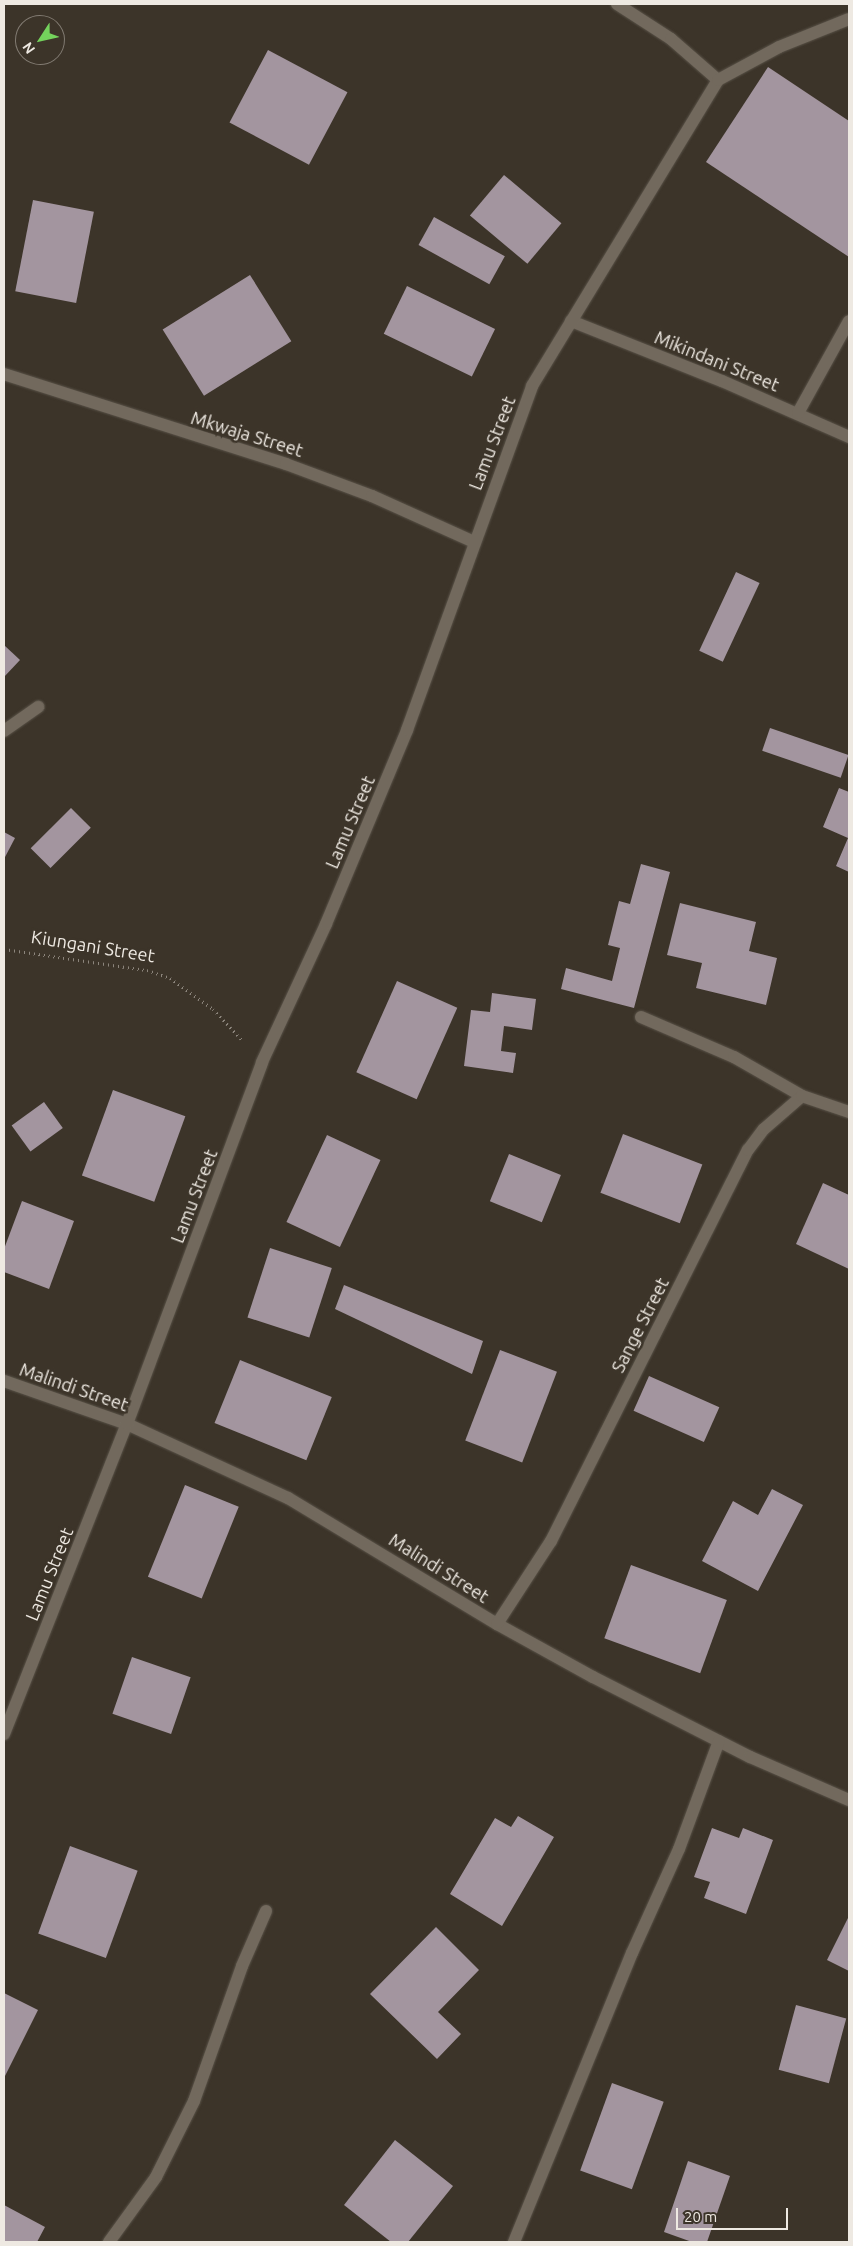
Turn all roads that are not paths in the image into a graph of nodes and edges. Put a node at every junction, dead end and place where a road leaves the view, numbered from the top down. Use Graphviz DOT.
graph roads {
  1 [pos="617,4"];
  2 [pos="849,19"];
  3 [pos="718,80"];
  4 [pos="571,321"];
  5 [pos="849,321"];
  6 [pos="4,374"];
  7 [pos="798,413"];
  8 [pos="849,437"];
  9 [pos="474,542"];
  10 [pos="38,707"];
  11 [pos="4,731"];
  12 [pos="641,1017"];
  13 [pos="802,1096"];
  14 [pos="849,1112"];
  15 [pos="4,1381"];
  16 [pos="127,1424"];
  17 [pos="497,1624"];
  18 [pos="4,1734"];
  19 [pos="719,1741"];
  20 [pos="849,1800"];
  21 [pos="266,1911"];
  22 [pos="109,2242"];
  23 [pos="514,2242"];
  1 -- 3 [label="street"];
  2 -- 3 [label="street"];
  3 -- 4 [label="street, Lamu Street"];
  4 -- 7 [label="street, Mikindani Street"];
  4 -- 9 [label="street, Lamu Street"];
  5 -- 7 [label="street"];
  6 -- 9 [label="street, Mkwaja Street"];
  7 -- 8 [label="street, Mikindani Street"];
  9 -- 16 [label="street, Lamu Street"];
  10 -- 11 [label="street"];
  12 -- 13 [label="street"];
  13 -- 14 [label="street"];
  13 -- 17 [label="street, Sange Street"];
  15 -- 16 [label="street, Malindi Street"];
  16 -- 17 [label="street, Malindi Street"];
  16 -- 18 [label="street, Lamu Street"];
  17 -- 19 [label="street, Malindi Street"];
  19 -- 20 [label="street, Malindi Street"];
  19 -- 23 [label="street"];
  21 -- 22 [label="street"];
}
